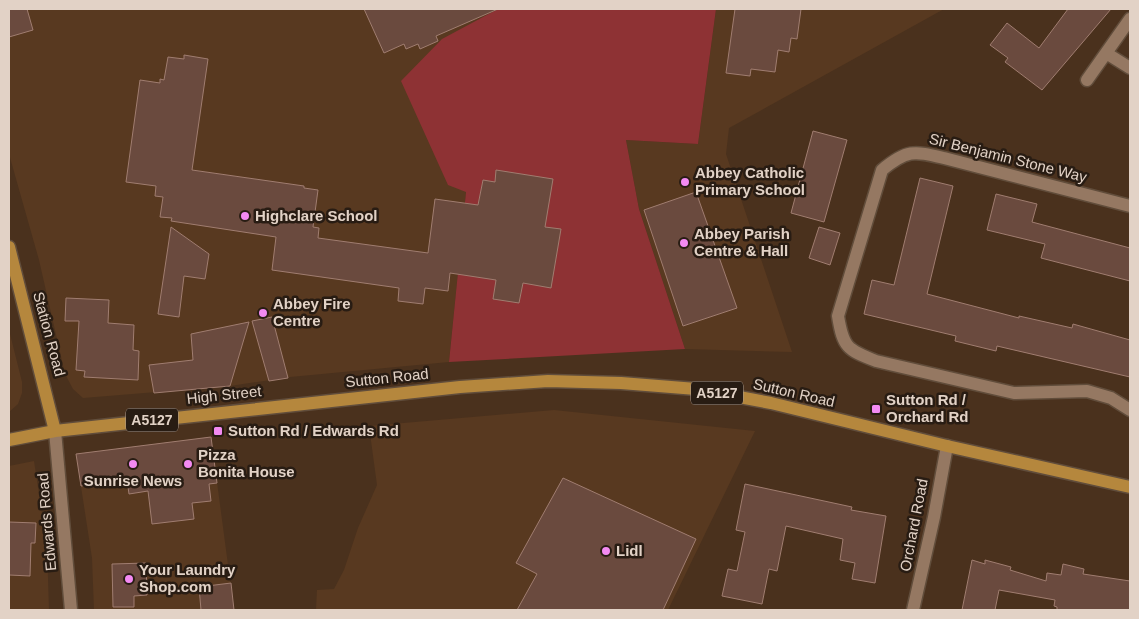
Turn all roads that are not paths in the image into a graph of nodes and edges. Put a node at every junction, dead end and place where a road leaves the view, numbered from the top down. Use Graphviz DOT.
graph roads {
  1 [pos="1130,19"];
  2 [pos="1106,53"];
  3 [pos="1130,68"];
  4 [pos="1087,80"];
  5 [pos="1130,206"];
  6 [pos="9,247"];
  7 [pos="295,404"];
  8 [pos="1130,410"];
  9 [pos="55,431"];
  10 [pos="9,440"];
  11 [pos="947,446"];
  12 [pos="1130,487"];
  13 [pos="71,610"];
  14 [pos="913,610"];
  1 -- 2 [label="street"];
  2 -- 3 [label="street"];
  2 -- 4 [label="street"];
  5 -- 8 [label="street, Sir Benjamin Stone Way"];
  6 -- 9 [label="main road, Station Road"];
  7 -- 9 [label="main road, High Street / A5127"];
  7 -- 11 [label="main road, Sutton Road / A5127"];
  9 -- 10 [label="main road, High Street / A5127"];
  9 -- 13 [label="street, Edwards Road"];
  11 -- 12 [label="main road, Sutton Road / A5127"];
  11 -- 14 [label="street, Orchard Road"];
}
